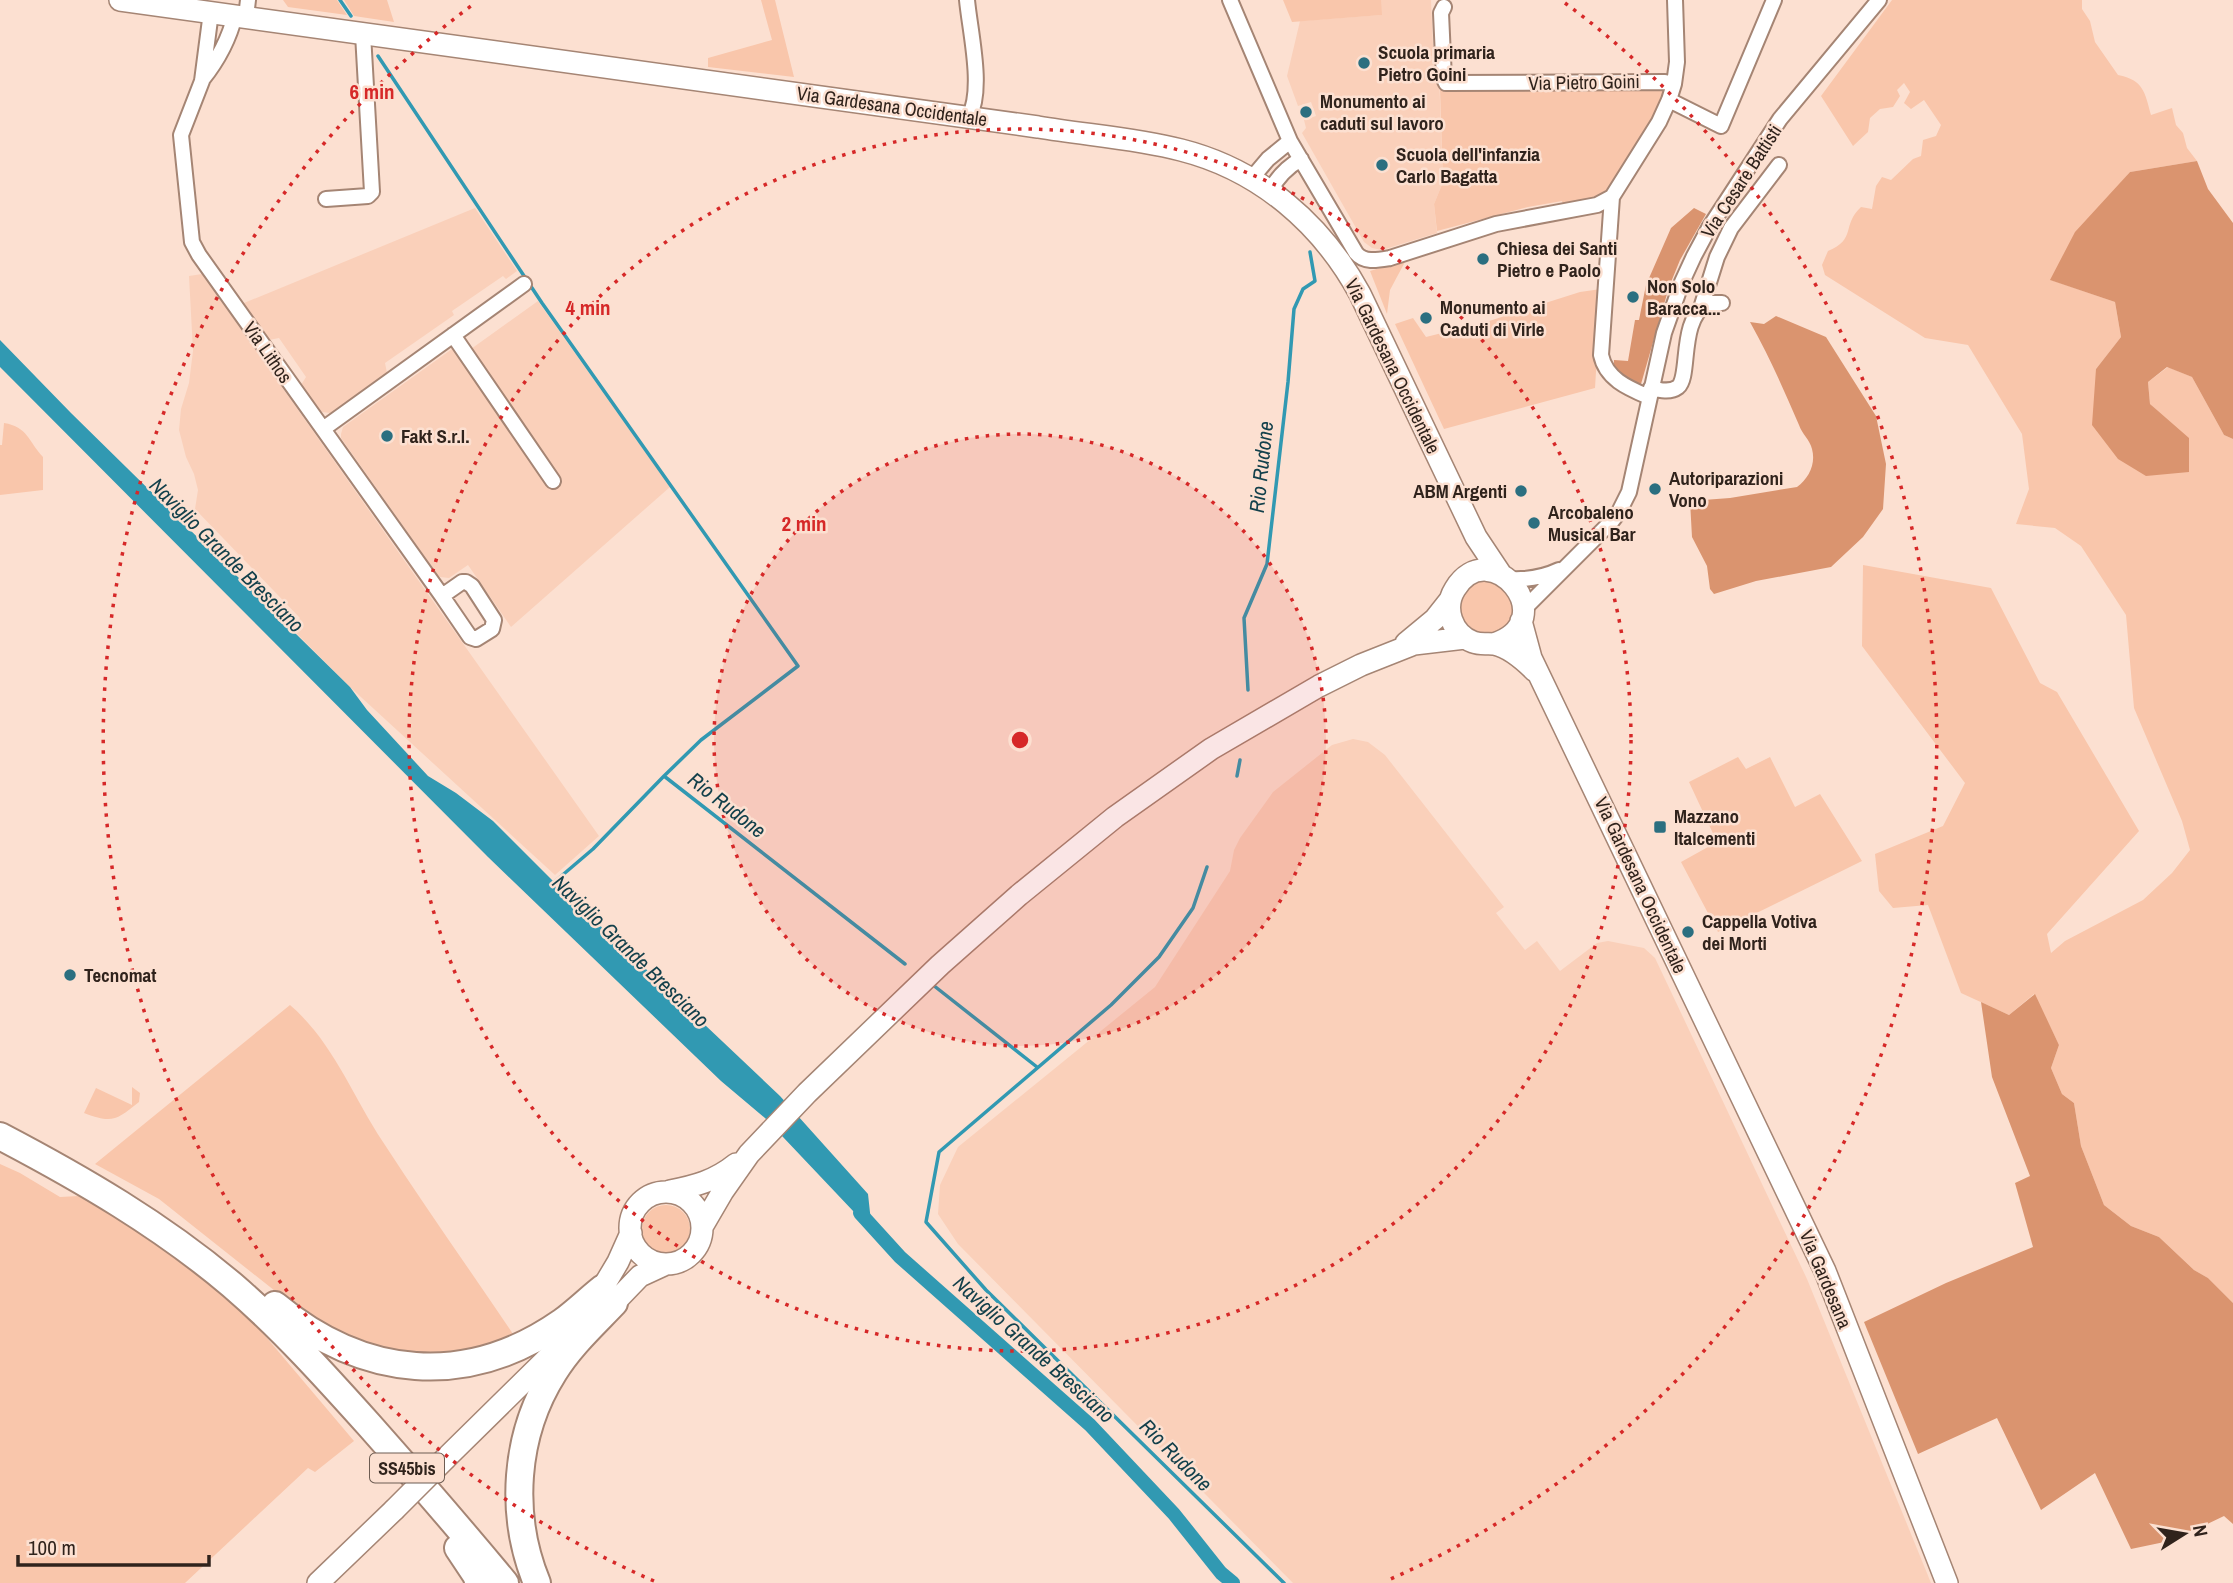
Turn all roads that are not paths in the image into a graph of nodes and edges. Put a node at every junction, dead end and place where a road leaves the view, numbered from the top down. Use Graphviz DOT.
graph roads {
  1 [pos="120,0"];
  2 [pos="967,0"];
  3 [pos="1230,0"];
  4 [pos="1675,0"];
  5 [pos="1774,0"];
  6 [pos="1879,0"];
  7 [pos="1444,7"];
  8 [pos="230,10"];
  9 [pos="363,34"];
  10 [pos="202,81"];
  11 [pos="1674,84"];
  12 [pos="1669,100"];
  13 [pos="969,117"];
  14 [pos="1290,141"];
  15 [pos="1301,159"];
  16 [pos="1779,165"];
  17 [pos="1251,178"];
  18 [pos="1270,191"];
  19 [pos="1612,197"];
  20 [pos="326,199"];
  21 [pos="524,284"];
  22 [pos="1722,303"];
  23 [pos="1701,308"];
  24 [pos="453,335"];
  25 [pos="1650,393"];
  26 [pos="323,429"];
  27 [pos="553,481"];
  28 [pos="1467,519"];
  29 [pos="1569,564"];
  30 [pos="1504,576"];
  31 [pos="1466,577"];
  32 [pos="442,596"];
  33 [pos="1450,600"];
  34 [pos="1522,616"];
  35 [pos="1465,638"];
  36 [pos="1494,644"];
  37 [pos="1390,654"];
  38 [pos="1539,674"];
  39 [pos="1687,983"];
  40 [pos="0,1136"];
  41 [pos="749,1154"];
  42 [pos="663,1192"];
  43 [pos="111,1197"];
  44 [pos="702,1227"];
  45 [pos="631,1233"];
  46 [pos="666,1264"];
  47 [pos="608,1296"];
  48 [pos="305,1355"];
  49 [pos="317,1583"];
  50 [pos="479,1583"];
  51 [pos="505,1583"];
  52 [pos="537,1583"];
  53 [pos="1947,1583"];
  1 -- 8 [label="main road, Via Gardesana Occidentale"];
  2 -- 13 [label="street"];
  3 -- 14 [label="street"];
  4 -- 11 [label="street"];
  5 -- 12 [label="street"];
  6 -- 25 [label="street, Via Cesare Battisti"];
  7 -- 11 [label="street, Via Pietro Goini"];
  8 -- 9 [label="main road, Via Gardesana Occidentale"];
  8 -- 10 [label="street, Via Lithos"];
  8 -- 10 [label="street, Via Lithos"];
  9 -- 13 [label="main road, Via Gardesana Occidentale"];
  9 -- 20 [label="street"];
  10 -- 26 [label="street, Via Lithos"];
  11 -- 12 [label="street"];
  12 -- 19 [label="street"];
  13 -- 17 [label="main road, Via Gardesana Occidentale"];
  14 -- 15 [label="street"];
  14 -- 17 [label="street"];
  15 -- 18 [label="street"];
  15 -- 19 [label="street"];
  16 -- 23 [label="street, Via Cesare Battisti"];
  17 -- 18 [label="main road, Via Gardesana Occidentale"];
  18 -- 28 [label="main road, Via Gardesana Occidentale"];
  19 -- 25 [label="street"];
  21 -- 24 [label="street"];
  22 -- 23 [label="street"];
  23 -- 25 [label="street, Via Cesare Battisti"];
  24 -- 26 [label="street"];
  24 -- 27 [label="street"];
  25 -- 29 [label="street, Via Cesare Battisti"];
  26 -- 32 [label="street, Via Lithos"];
  28 -- 30 [label="main road, Via Gardesana Occidentale"];
  28 -- 31 [label="main road, Via Gardesana Occidentale"];
  29 -- 30 [label="street, Via Cesare Battisti"];
  29 -- 34 [label="street, Via Cesare Battisti"];
  30 -- 31 [label="main road"];
  30 -- 34 [label="main road, Via Gardesana Occidentale"];
  31 -- 33 [label="main road, Via Gardesana Occidentale"];
  33 -- 35 [label="main road"];
  33 -- 37 [label="main road, Via Gardesana Occidentale"];
  34 -- 36 [label="main road"];
  34 -- 38 [label="main road, Via Gardesana Occidentale"];
  35 -- 36 [label="main road, Via Gardesana Occidentale"];
  35 -- 37 [label="main road, Via Gardesana Occidentale"];
  36 -- 38 [label="main road, Via Gardesana Occidentale"];
  37 -- 41 [label="main road"];
  38 -- 39 [label="main road, Via Gardesana Occidentale"];
  39 -- 53 [label="main road, Via Gardesana"];
  40 -- 43 [label="highway, SS45bis"];
  41 -- 42 [label="main road"];
  41 -- 44 [label="main road"];
  42 -- 44 [label="main road"];
  42 -- 45 [label="main road"];
  43 -- 47 [label="highway"];
  43 -- 48 [label="highway, SS45bis"];
  44 -- 46 [label="main road"];
  45 -- 46 [label="main road"];
  45 -- 47 [label="main road"];
  46 -- 47 [label="main road"];
  47 -- 49 [label="main road, bridge"];
  47 -- 52 [label="highway"];
  48 -- 50 [label="highway"];
  48 -- 51 [label="highway, SS45bis"];
}
